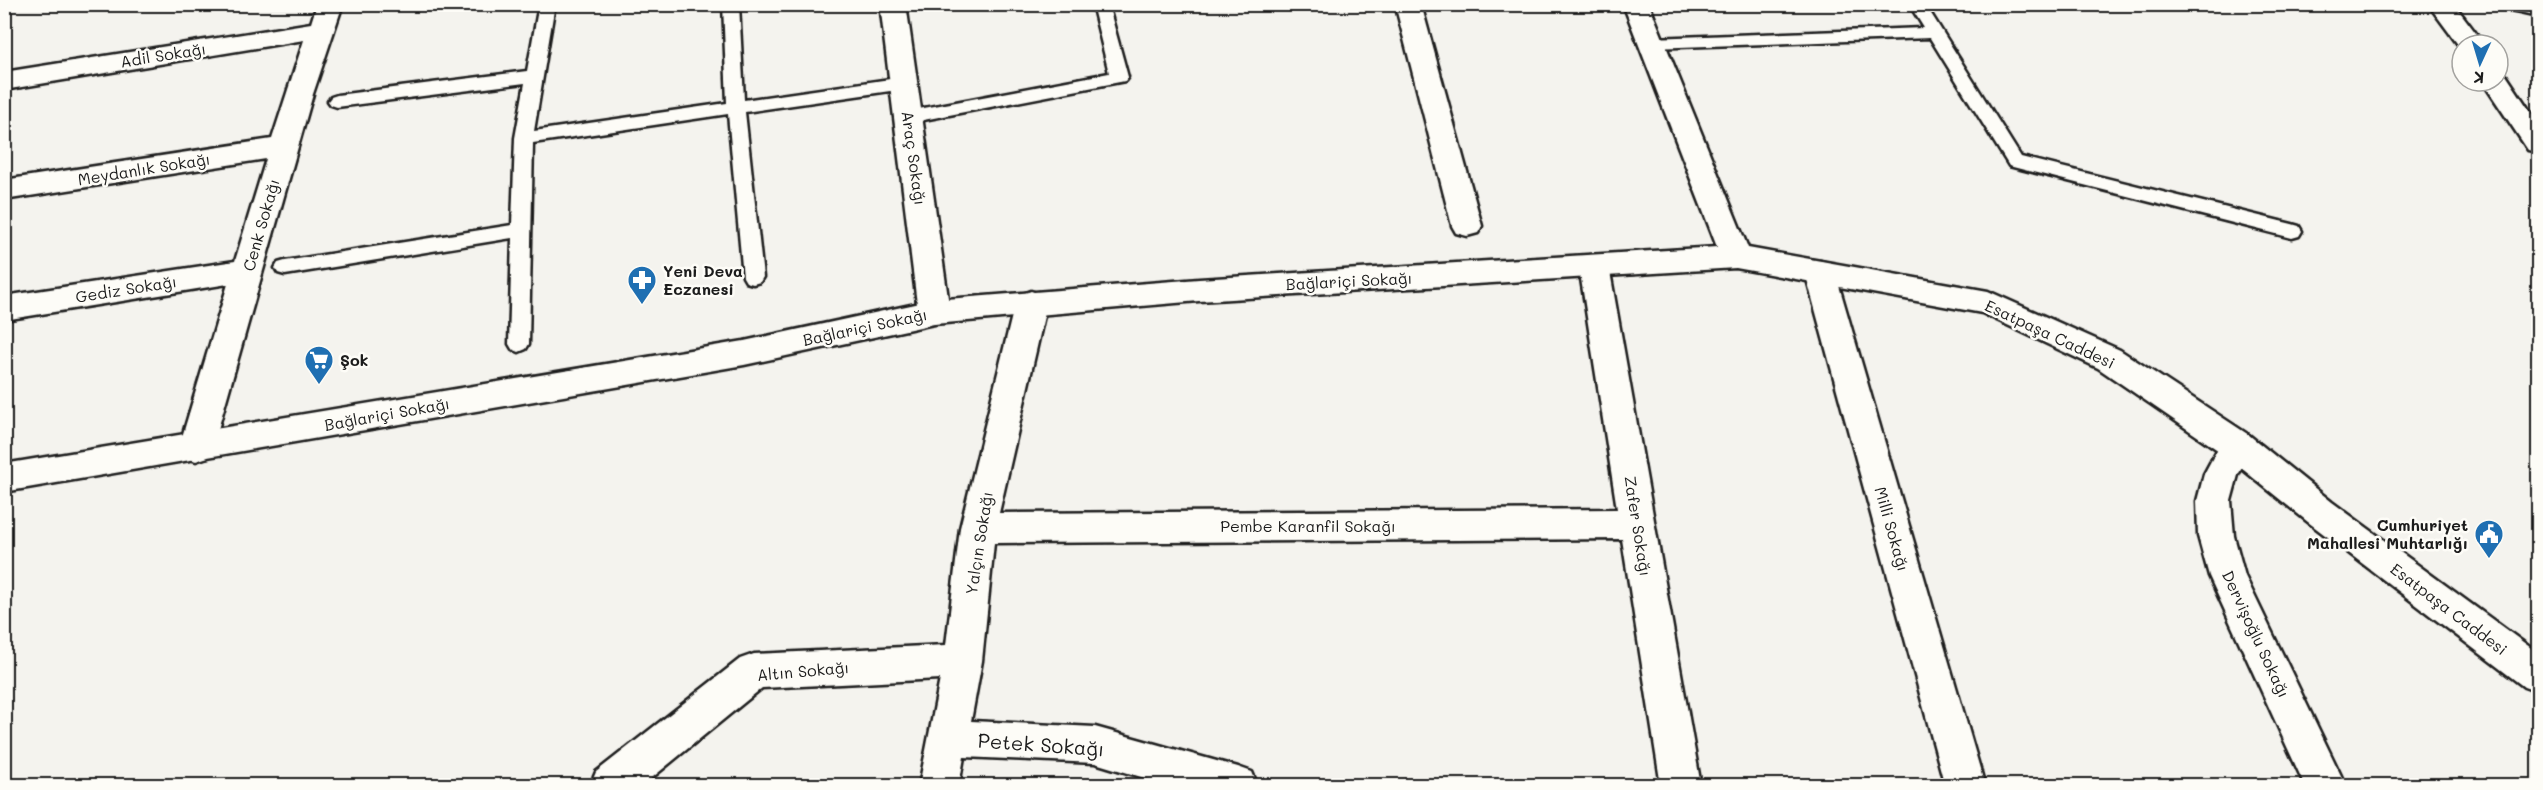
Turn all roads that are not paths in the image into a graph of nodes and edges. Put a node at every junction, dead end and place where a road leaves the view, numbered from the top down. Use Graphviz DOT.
graph roads {
  1 [pos="547,4"];
  2 [pos="731,4"];
  3 [pos="893,4"];
  4 [pos="1100,4"];
  5 [pos="1408,4"];
  6 [pos="1636,4"];
  7 [pos="1917,4"];
  8 [pos="2440,4"];
  9 [pos="2515,4"];
  10 [pos="2538,8"];
  11 [pos="326,17"];
  12 [pos="1933,33"];
  13 [pos="2463,33"];
  14 [pos="1651,44"];
  15 [pos="534,76"];
  16 [pos="4,81"];
  17 [pos="904,83"];
  18 [pos="2504,93"];
  19 [pos="337,101"];
  20 [pos="736,108"];
  21 [pos="908,117"];
  22 [pos="524,138"];
  23 [pos="2538,143"];
  24 [pos="284,147"];
  25 [pos="4,190"];
  26 [pos="1467,226"];
  27 [pos="522,230"];
  28 [pos="2292,231"];
  29 [pos="1736,257"];
  30 [pos="1594,266"];
  31 [pos="285,268"];
  32 [pos="248,270"];
  33 [pos="1820,272"];
  34 [pos="753,277"];
  35 [pos="1031,303"];
  36 [pos="4,308"];
  37 [pos="934,312"];
  38 [pos="519,344"];
  39 [pos="2237,445"];
  40 [pos="196,447"];
  41 [pos="4,478"];
  42 [pos="1637,524"];
  43 [pos="978,528"];
  44 [pos="963,661"];
  45 [pos="2538,675"];
  46 [pos="948,738"];
  47 [pos="610,786"];
  48 [pos="939,786"];
  49 [pos="1238,786"];
  50 [pos="1681,786"];
  51 [pos="1965,786"];
  52 [pos="2326,786"];
  1 -- 15 [label="lane"];
  2 -- 20 [label="lane"];
  3 -- 17 [label="street, Araç Sokağı"];
  4 -- 21 [label="lane"];
  5 -- 26 [label="street"];
  6 -- 14 [label="street"];
  7 -- 12 [label="lane"];
  8 -- 13 [label="street"];
  9 -- 10 [label="street"];
  11 -- 16 [label="street, Adil Sokağı"];
  11 -- 24 [label="street, Cenk Sokağı"];
  12 -- 14 [label="lane"];
  12 -- 28 [label="lane"];
  14 -- 29 [label="street"];
  15 -- 19 [label="lane"];
  15 -- 22 [label="lane"];
  17 -- 20 [label="lane"];
  17 -- 21 [label="street, Araç Sokağı"];
  18 -- 23 [label="street"];
  20 -- 22 [label="lane"];
  20 -- 34 [label="lane"];
  21 -- 37 [label="street, Araç Sokağı"];
  22 -- 27 [label="lane"];
  24 -- 25 [label="street, Meydanlık Sokağı"];
  24 -- 32 [label="street, Cenk Sokağı"];
  27 -- 31 [label="lane"];
  27 -- 38 [label="lane"];
  29 -- 30 [label="street, Bağlariçi Sokağı"];
  29 -- 33 [label="street, Esatpaşa Caddesi"];
  30 -- 35 [label="street, Bağlariçi Sokağı"];
  30 -- 42 [label="street, Zafer Sokağı"];
  32 -- 36 [label="street, Gediz Sokağı"];
  32 -- 40 [label="street, Cenk Sokağı"];
  33 -- 39 [label="street, Esatpaşa Caddesi"];
  33 -- 51 [label="street, Milli Sokağı"];
  35 -- 37 [label="street, Bağlariçi Sokağı"];
  35 -- 43 [label="street, Yalçın Sokağı"];
  37 -- 40 [label="street, Bağlariçi Sokağı"];
  39 -- 45 [label="street, Esatpaşa Caddesi"];
  39 -- 52 [label="street, Dervişoğlu Sokağı"];
  40 -- 41 [label="street, Bağlariçi Sokağı"];
  42 -- 43 [label="street, Pembe Karanfil Sokağı"];
  42 -- 50 [label="street, Zafer Sokağı"];
  43 -- 44 [label="street, Yalçın Sokağı"];
  44 -- 46 [label="street, Yalçın Sokağı"];
  44 -- 47 [label="street, Altın Sokağı"];
  46 -- 48 [label="street, Yalçın Sokağı"];
  46 -- 49 [label="street, Petek Sokağı"];
}
